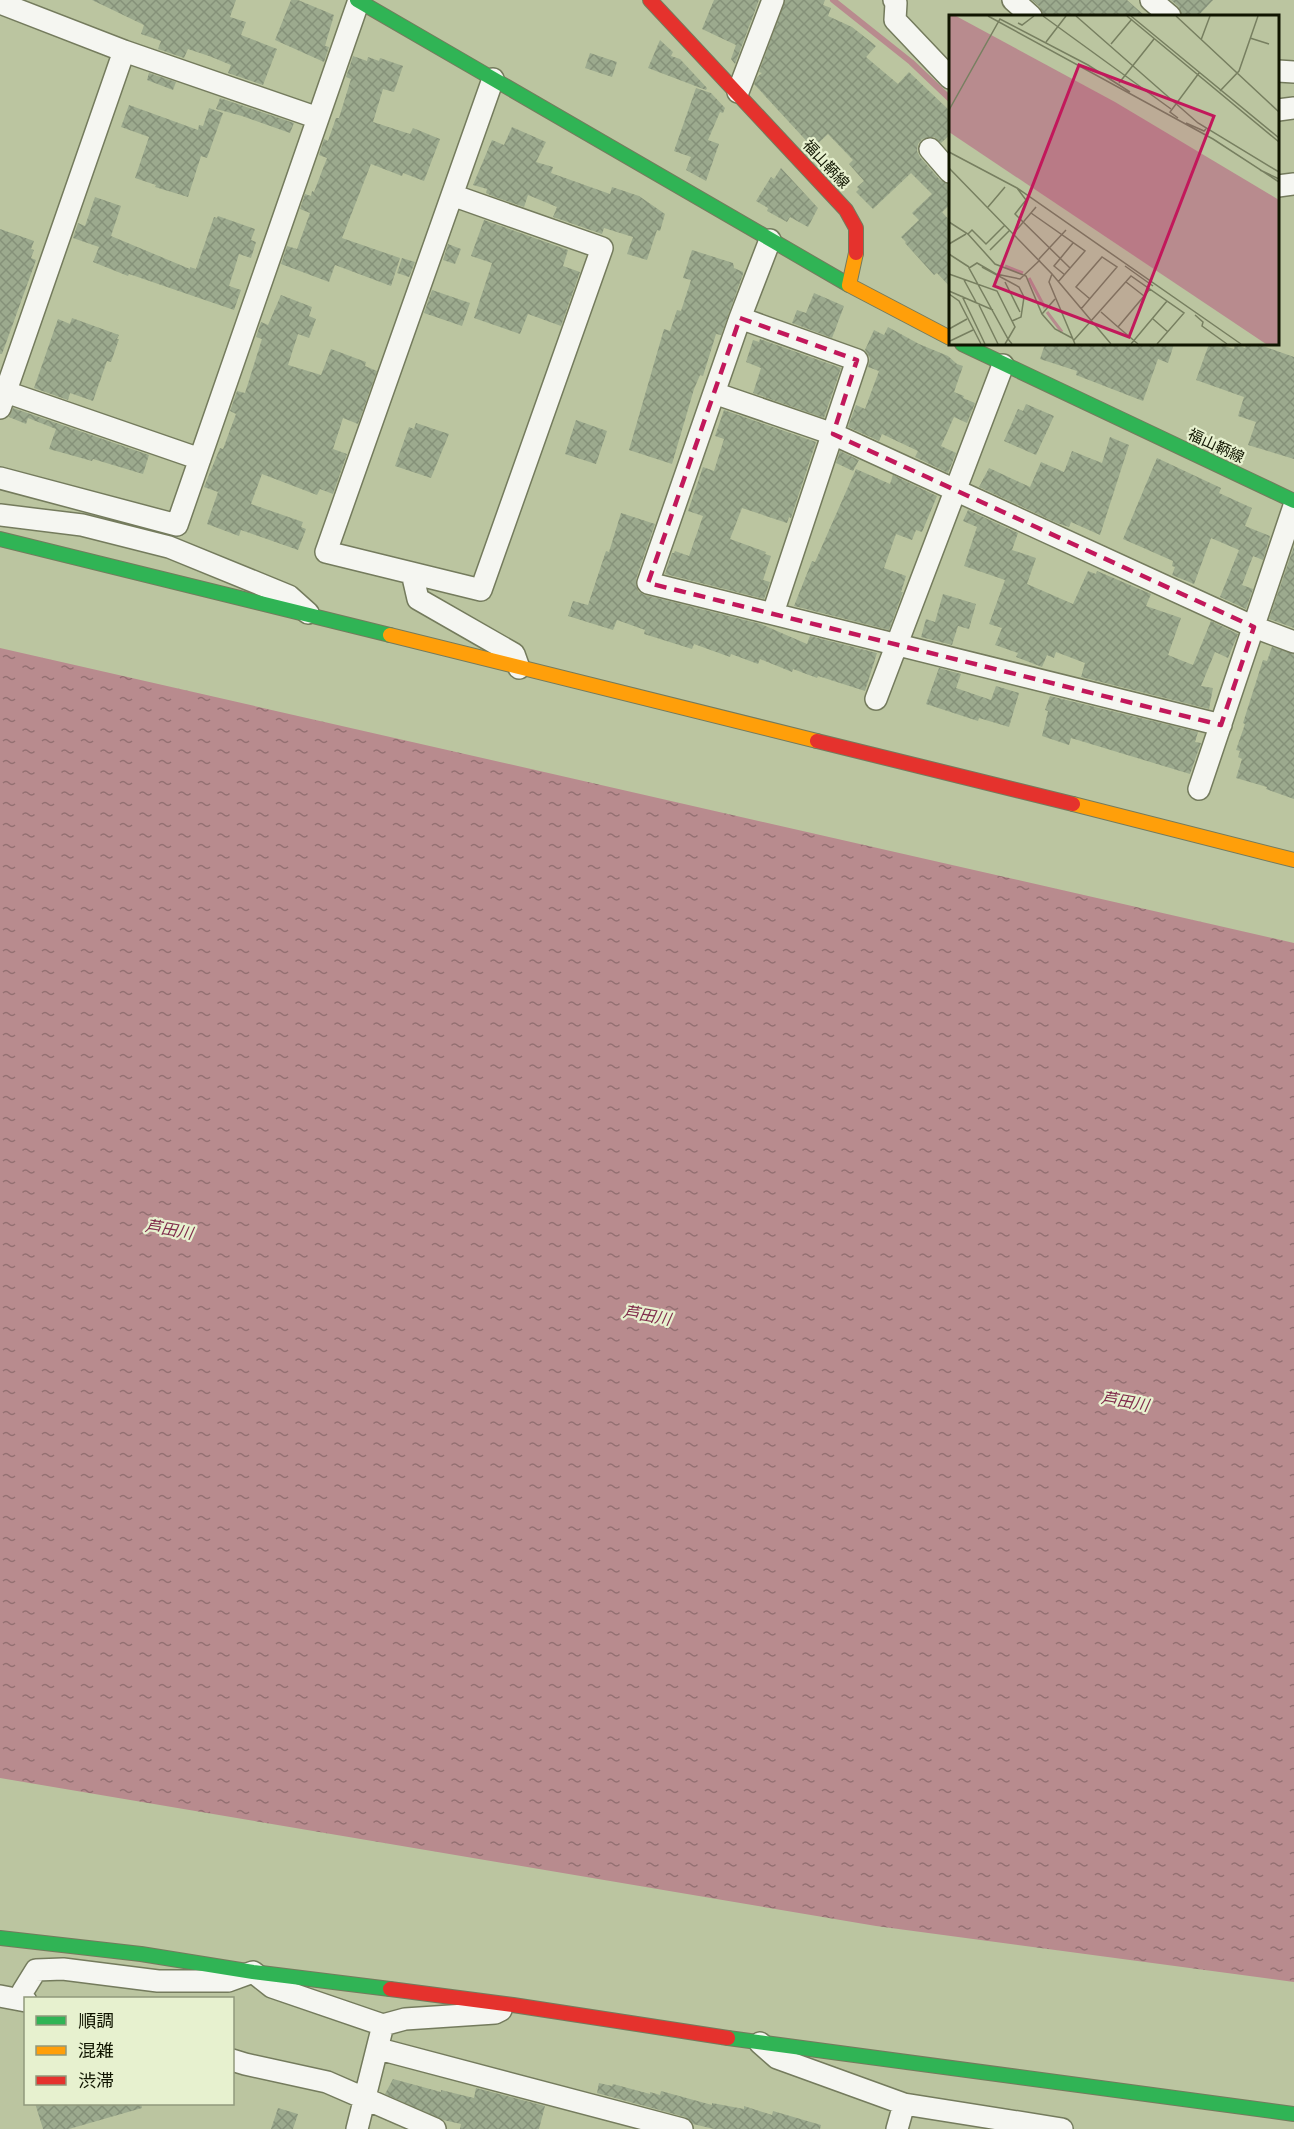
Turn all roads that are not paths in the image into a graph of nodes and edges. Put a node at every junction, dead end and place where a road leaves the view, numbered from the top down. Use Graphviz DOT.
graph roads {
  1 [pos="358,0"];
  2 [pos="650,0"];
  3 [pos="773,0"];
  4 [pos="894,0"];
  5 [pos="1014,0"];
  6 [pos="1151,0"];
  7 [pos="0,3"];
  8 [pos="1030,15"];
  9 [pos="1169,15"];
  10 [pos="124,51"];
  11 [pos="1279,71"];
  12 [pos="1294,72"];
  13 [pos="949,76"];
  14 [pos="493,79"];
  15 [pos="738,92"];
  16 [pos="1294,108"];
  17 [pos="1279,110"];
  18 [pos="318,118"];
  19 [pos="930,149"];
  20 [pos="949,170"];
  21 [pos="1294,184"];
  22 [pos="1279,186"];
  23 [pos="452,195"];
  24 [pos="770,240"];
  25 [pos="849,285"];
  26 [pos="740,318"];
  27 [pos="949,337"];
  28 [pos="965,345"];
  29 [pos="997,356"];
  30 [pos="714,393"];
  31 [pos="3,400"];
  32 [pos="833,434"];
  33 [pos="200,459"];
  34 [pos="0,478"];
  35 [pos="955,490"];
  36 [pos="1294,501"];
  37 [pos="1294,506"];
  38 [pos="0,515"];
  39 [pos="177,525"];
  40 [pos="0,539"];
  41 [pos="169,547"];
  42 [pos="412,573"];
  43 [pos="773,613"];
  44 [pos="310,616"];
  45 [pos="1254,627"];
  46 [pos="1294,642"];
  47 [pos="896,645"];
  48 [pos="519,668"];
  49 [pos="876,699"];
  50 [pos="1221,725"];
  51 [pos="1199,789"];
  52 [pos="1294,860"];
  53 [pos="0,1938"];
  54 [pos="253,1972"];
  55 [pos="0,1996"];
  56 [pos="23,2000"];
  57 [pos="513,2005"];
  58 [pos="383,2025"];
  59 [pos="760,2043"];
  60 [pos="379,2049"];
  61 [pos="234,2061"];
  62 [pos="366,2100"];
  63 [pos="904,2104"];
  64 [pos="1294,2114"];
  65 [pos="357,2129"];
  66 [pos="435,2129"];
  67 [pos="682,2129"];
  68 [pos="897,2129"];
  69 [pos="1062,2129"];
  1 -- 14 [label="street"];
  1 -- 18 [label="street"];
  2 -- 15 [label="street, 福山鞆線"];
  3 -- 15 [label="street"];
  4 -- 13 [label="street"];
  5 -- 8 [label="street"];
  6 -- 9 [label="street"];
  7 -- 10 [label="street"];
  10 -- 18 [label="street"];
  10 -- 31 [label="street"];
  11 -- 12 [label="street"];
  14 -- 23 [label="street"];
  14 -- 24 [label="street"];
  15 -- 25 [label="street, 福山鞆線"];
  16 -- 17 [label="street"];
  18 -- 33 [label="street"];
  19 -- 20 [label="street"];
  21 -- 22 [label="street"];
  23 -- 42 [label="street"];
  23 -- 42 [label="street"];
  24 -- 25 [label="street"];
  24 -- 26 [label="street"];
  25 -- 27 [label="street"];
  26 -- 30 [label="street"];
  26 -- 32 [label="street"];
  28 -- 29 [label="street, 福山鞆線"];
  29 -- 35 [label="street"];
  29 -- 36 [label="street, 福山鞆線"];
  30 -- 32 [label="street"];
  30 -- 43 [label="street"];
  31 -- 33 [label="street"];
  32 -- 35 [label="street"];
  32 -- 43 [label="street"];
  33 -- 39 [label="street"];
  34 -- 39 [label="street"];
  35 -- 45 [label="street"];
  35 -- 47 [label="street"];
  37 -- 45 [label="street"];
  38 -- 41 [label="street"];
  39 -- 41 [label="street"];
  40 -- 44 [label="street"];
  41 -- 44 [label="street"];
  42 -- 48 [label="street"];
  43 -- 47 [label="street"];
  44 -- 48 [label="street"];
  45 -- 46 [label="street"];
  45 -- 50 [label="street"];
  47 -- 49 [label="street"];
  47 -- 50 [label="street"];
  48 -- 52 [label="street"];
  50 -- 51 [label="street"];
  53 -- 54 [label="street"];
  54 -- 56 [label="street"];
  54 -- 57 [label="street"];
  54 -- 58 [label="street"];
  55 -- 56 [label="street"];
  57 -- 58 [label="street"];
  57 -- 59 [label="street"];
  58 -- 60 [label="street"];
  59 -- 63 [label="street"];
  59 -- 64 [label="street"];
  60 -- 62 [label="street"];
  60 -- 67 [label="street"];
  61 -- 62 [label="street"];
  62 -- 65 [label="street"];
  62 -- 66 [label="street"];
  63 -- 68 [label="street"];
  63 -- 69 [label="street"];
}
